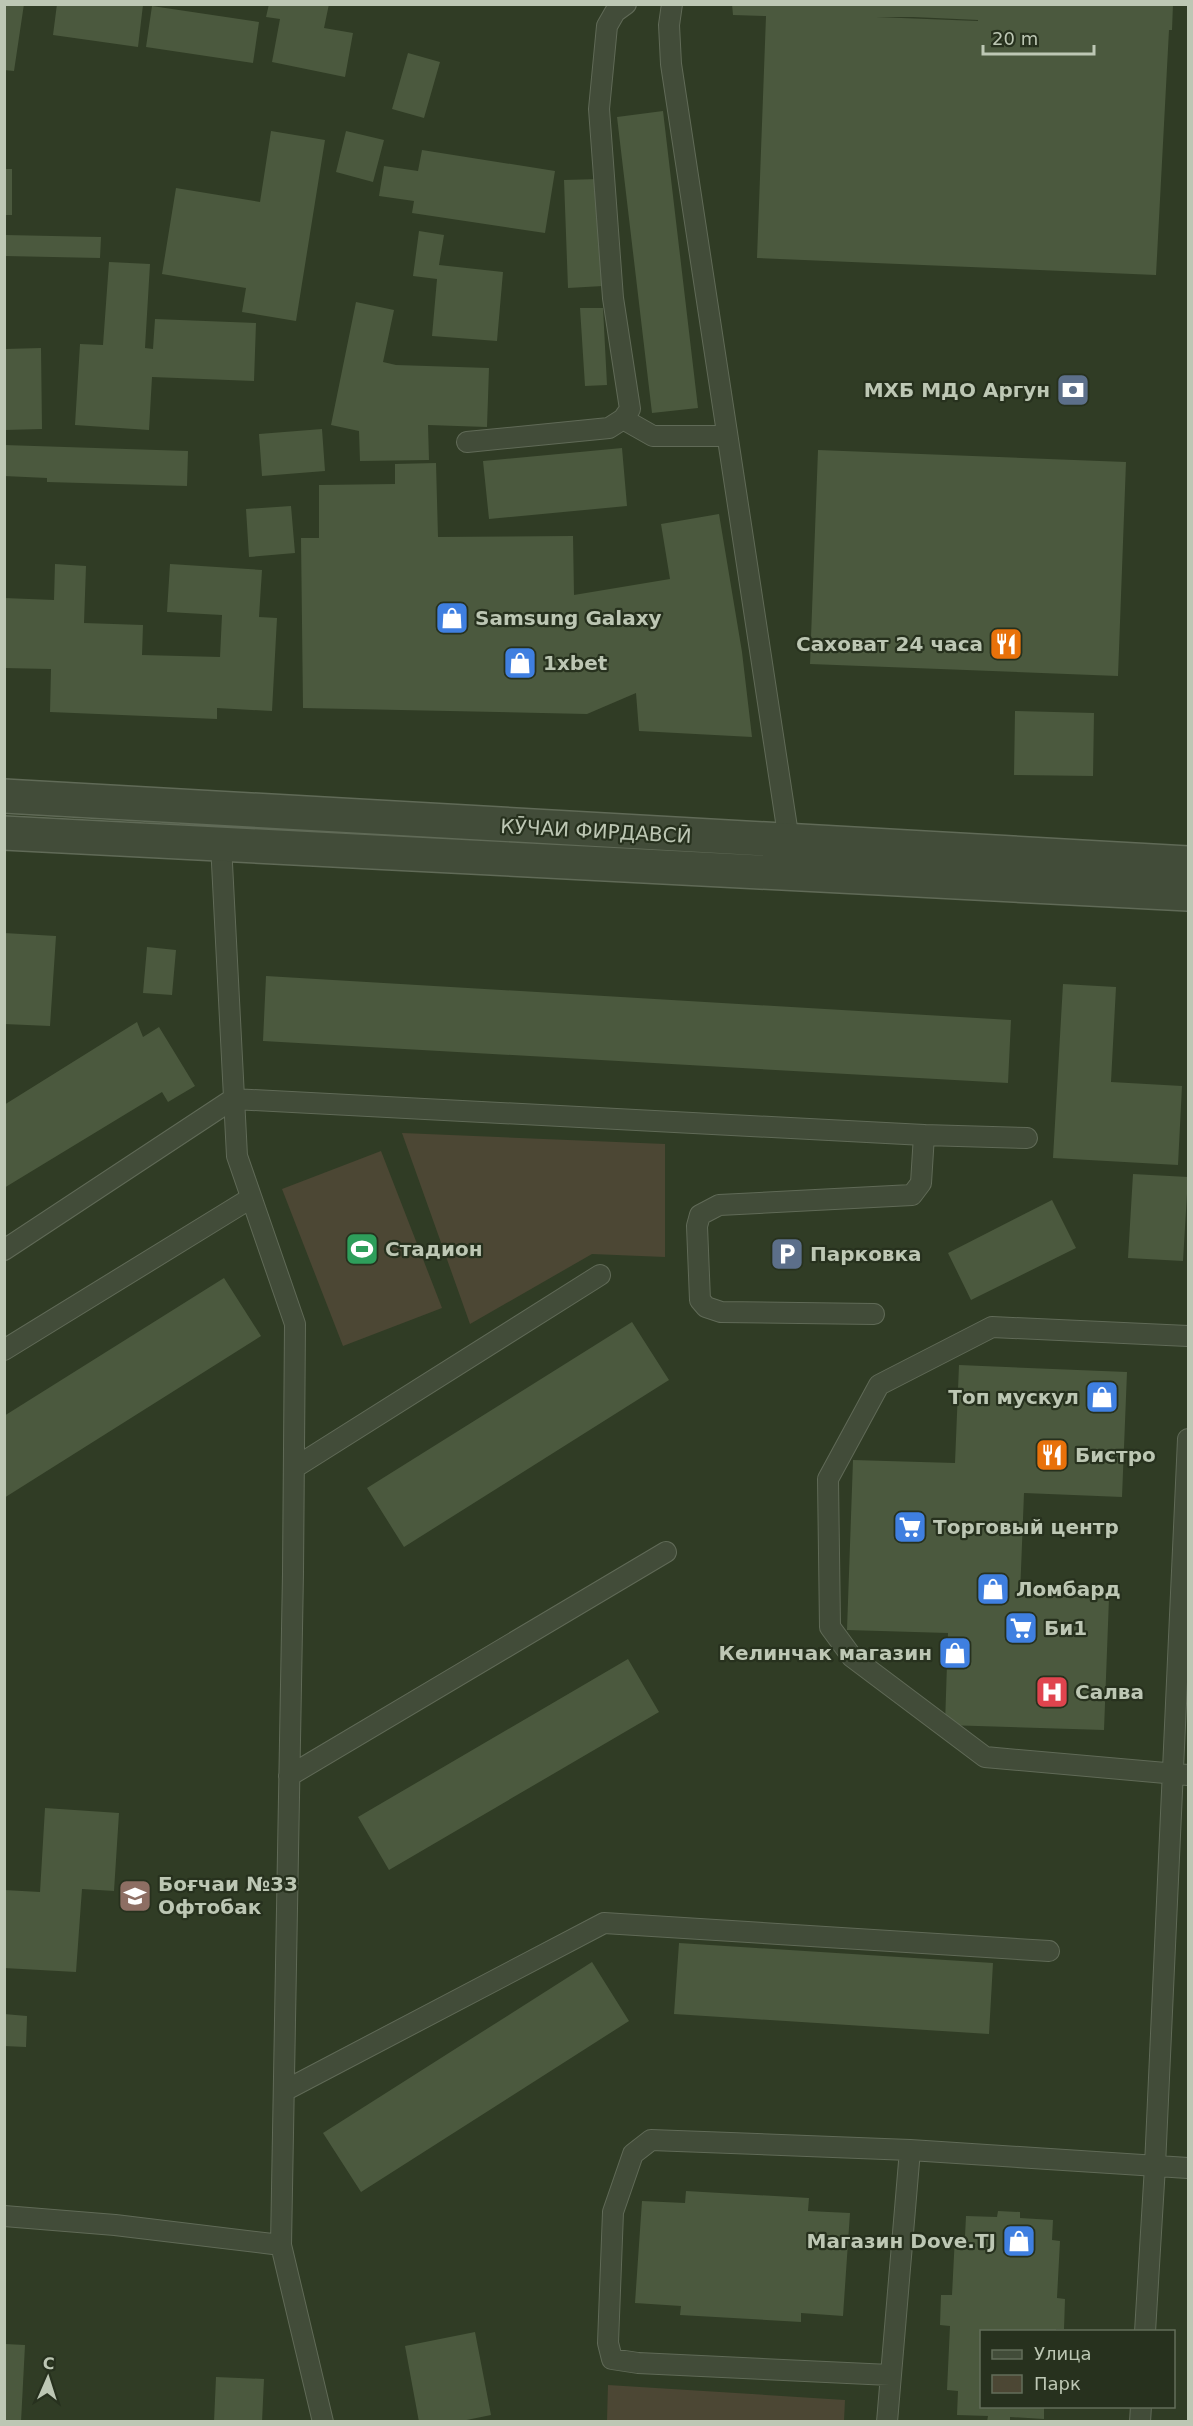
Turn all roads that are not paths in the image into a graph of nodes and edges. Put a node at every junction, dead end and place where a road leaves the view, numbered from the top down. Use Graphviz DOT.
graph roads {
  1 [pos="626,4"];
  2 [pos="672,4"];
  3 [pos="623,419"];
  4 [pos="728,436"];
  5 [pos="467,442"];
  6 [pos="4,796"];
  7 [pos="223,810"];
  8 [pos="4,833"];
  9 [pos="789,841"];
  10 [pos="221,844"];
  11 [pos="1188,863"];
  12 [pos="1188,894"];
  13 [pos="233,1099"];
  14 [pos="924,1135"];
  15 [pos="1027,1138"];
  16 [pos="251,1198"];
  17 [pos="4,1250"];
  18 [pos="600,1275"];
  19 [pos="874,1314"];
  20 [pos="1188,1336"];
  21 [pos="4,1350"];
  22 [pos="1188,1439"];
  23 [pos="294,1468"];
  24 [pos="666,1552"];
  25 [pos="1181,1775"];
  26 [pos="289,1776"];
  27 [pos="1048,1951"];
  28 [pos="284,2091"];
  29 [pos="910,2150"];
  30 [pos="1155,2166"];
  31 [pos="1188,2168"];
  32 [pos="4,2217"];
  33 [pos="281,2246"];
  34 [pos="1145,2330"];
  35 [pos="890,2375"];
  36 [pos="322,2421"];
  37 [pos="887,2421"];
  1 -- 3 [label="lane"];
  2 -- 4 [label="lane"];
  3 -- 4 [label="lane"];
  3 -- 5 [label="lane"];
  4 -- 9 [label="lane"];
  6 -- 7 [label="street, КӮЧАИ ФИРДАВСӢ"];
  7 -- 9 [label="street, КӮЧАИ ФИРДАВСӢ"];
  7 -- 10 [label="street"];
  8 -- 10 [label="street, КӮЧАИ ФИРДАВСӢ"];
  9 -- 11 [label="street, КӮЧАИ ФИРДАВСӢ"];
  10 -- 12 [label="street, КӮЧАИ ФИРДАВСӢ"];
  10 -- 13 [label="lane"];
  13 -- 14 [label="lane"];
  13 -- 16 [label="lane"];
  13 -- 17 [label="lane"];
  14 -- 15 [label="lane"];
  14 -- 19 [label="lane"];
  16 -- 21 [label="lane"];
  16 -- 23 [label="lane"];
  18 -- 23 [label="lane"];
  20 -- 25 [label="lane"];
  22 -- 25 [label="lane"];
  23 -- 26 [label="lane"];
  24 -- 26 [label="lane"];
  25 -- 30 [label="lane"];
  26 -- 28 [label="lane"];
  27 -- 28 [label="lane"];
  28 -- 33 [label="lane"];
  29 -- 30 [label="lane"];
  29 -- 35 [label="lane"];
  29 -- 35 [label="lane"];
  30 -- 31 [label="lane"];
  30 -- 34 [label="lane"];
  32 -- 33 [label="lane"];
  33 -- 36 [label="lane"];
  35 -- 37 [label="lane"];
}
